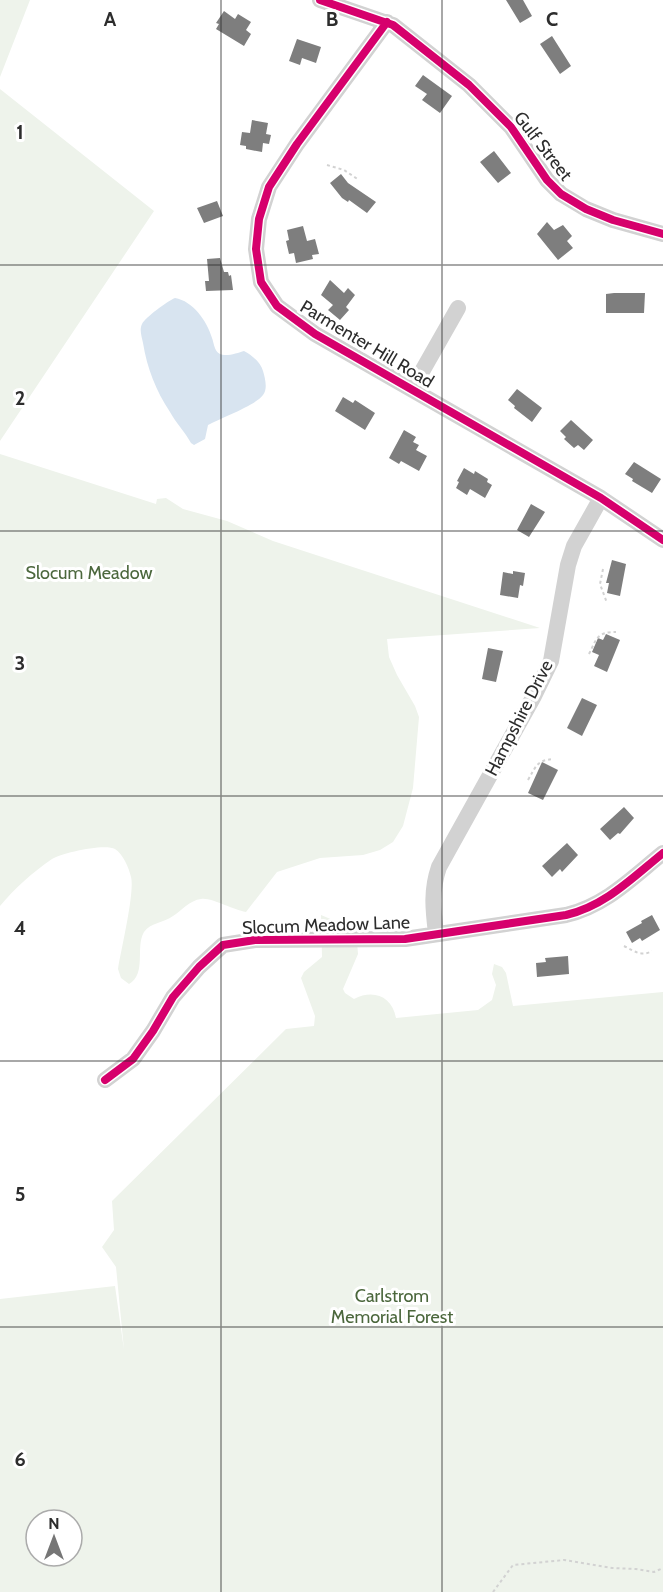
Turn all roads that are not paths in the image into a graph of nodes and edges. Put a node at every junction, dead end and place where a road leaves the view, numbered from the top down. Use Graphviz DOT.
graph roads {
  1 [pos="320,0"];
  2 [pos="387,22"];
  3 [pos="663,234"];
  4 [pos="458,308"];
  5 [pos="412,389"];
  6 [pos="601,498"];
  7 [pos="663,540"];
  8 [pos="663,853"];
  9 [pos="436,933"];
  10 [pos="105,1080"];
  1 -- 2 [label="street, Gulf Street"];
  2 -- 3 [label="street, Gulf Street"];
  2 -- 5 [label="street, Parmenter Hill Road"];
  4 -- 5 [label="street"];
  5 -- 6 [label="street, Parmenter Hill Road"];
  6 -- 7 [label="street, Parmenter Hill Road"];
  6 -- 9 [label="street, Hampshire Drive"];
  8 -- 9 [label="street, Slocum Meadow Lane"];
  9 -- 10 [label="street, Slocum Meadow Lane"];
}
